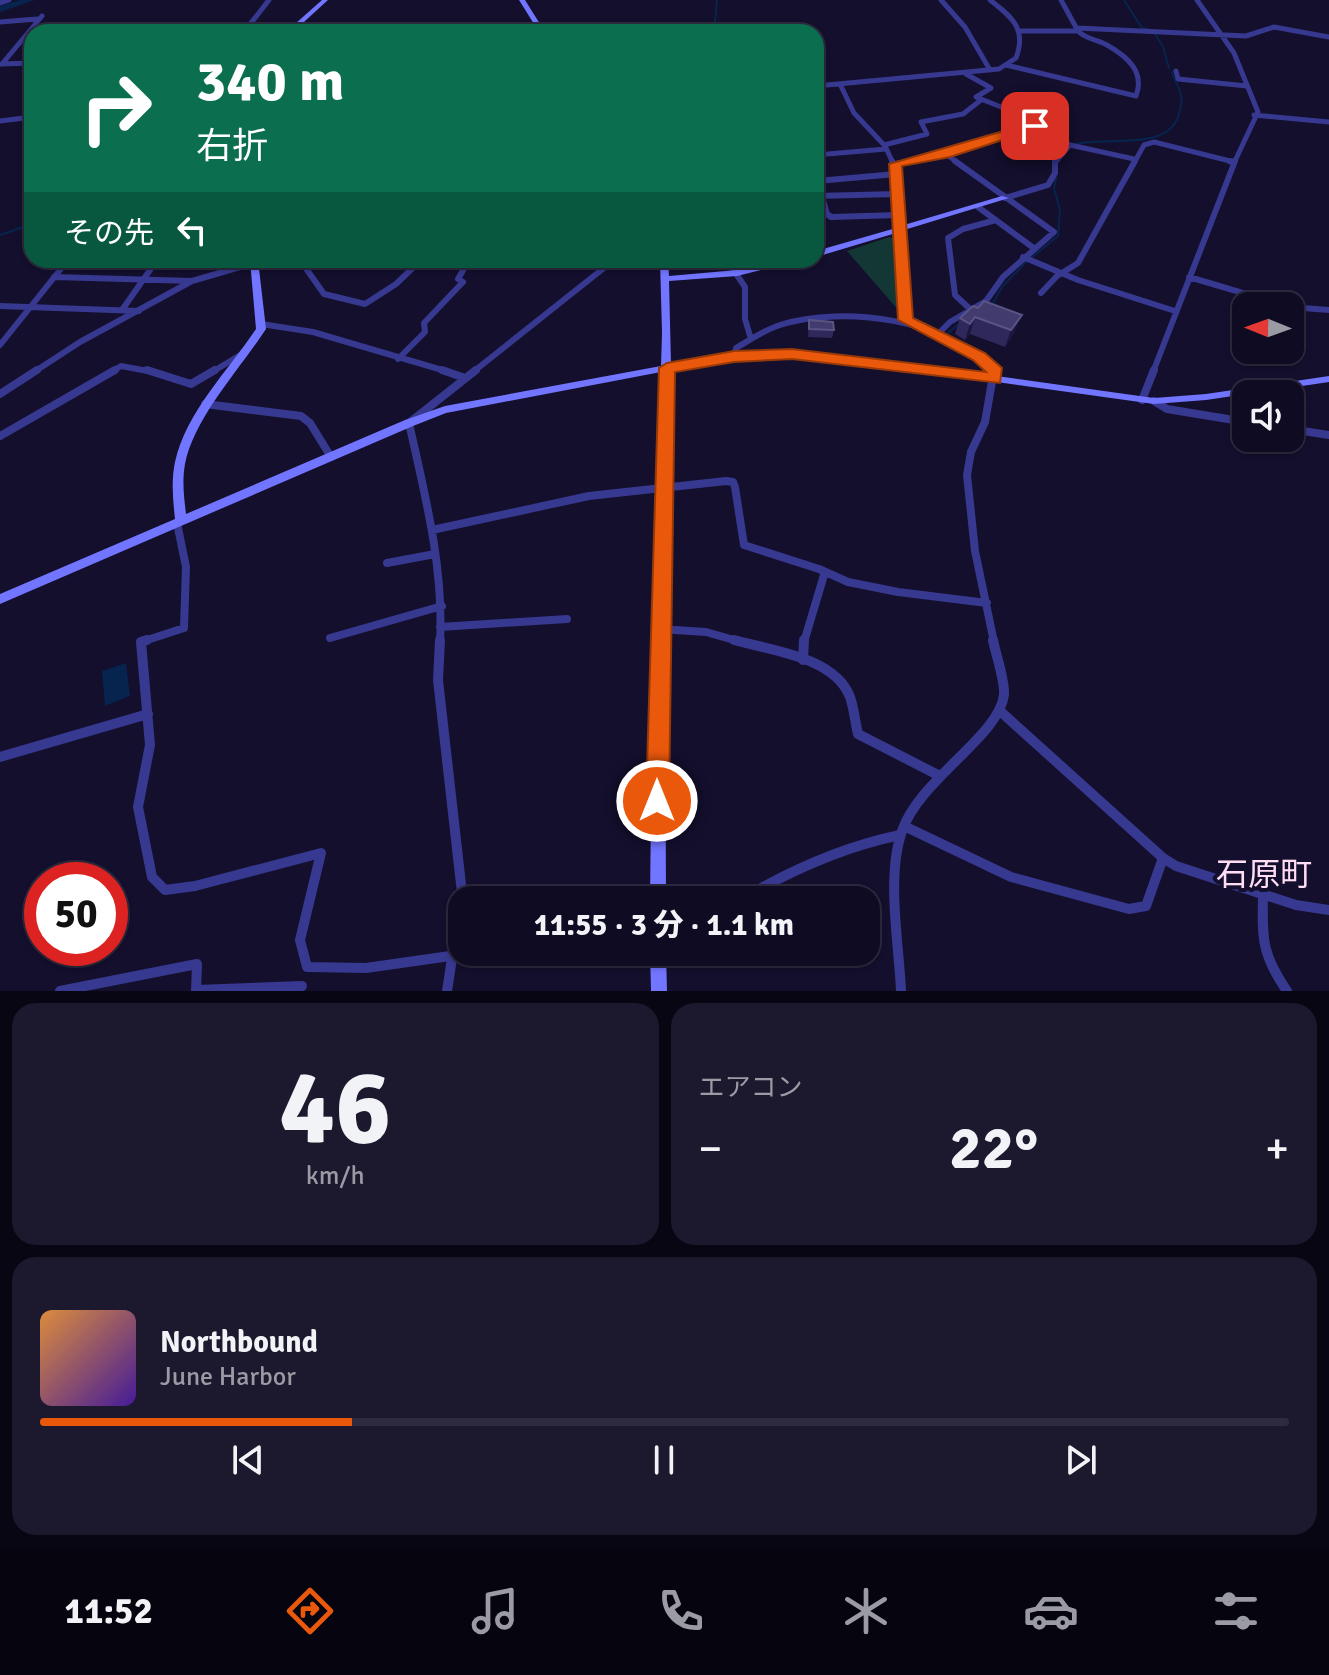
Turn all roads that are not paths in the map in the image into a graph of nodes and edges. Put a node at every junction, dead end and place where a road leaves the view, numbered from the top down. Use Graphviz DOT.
graph roads {
  1 [pos="9,0"];
  2 [pos="269,0"];
  3 [pos="325,0"];
  4 [pos="522,0"];
  5 [pos="941,0"];
  6 [pos="990,0"];
  7 [pos="1061,0"];
  8 [pos="1197,0"];
  9 [pos="0,3"];
  10 [pos="0,22"];
  11 [pos="34,24"];
  12 [pos="250,24"];
  13 [pos="298,24"];
  14 [pos="537,24"];
  15 [pos="1078,29"];
  16 [pos="1021,31"];
  17 [pos="1224,35"];
  18 [pos="24,36"];
  19 [pos="1329,37"];
  20 [pos="24,63"];
  21 [pos="1,64"];
  22 [pos="1006,65"];
  23 [pos="990,70"];
  24 [pos="1176,71"];
  25 [pos="966,74"];
  26 [pos="840,84"];
  27 [pos="824,85"];
  28 [pos="1247,86"];
  29 [pos="981,100"];
  30 [pos="1254,115"];
  31 [pos="24,118"];
  32 [pos="0,121"];
  33 [pos="1329,122"];
  34 [pos="1035,126"];
  35 [pos="1070,145"];
  36 [pos="885,147"];
  37 [pos="824,154"];
  38 [pos="946,154"];
  39 [pos="1134,159"];
  40 [pos="1234,162"];
  41 [pos="896,169"];
  42 [pos="824,178"];
  43 [pos="897,194"];
  44 [pos="824,196"];
  45 [pos="1005,198"];
  46 [pos="824,207"];
  47 [pos="978,207"];
  48 [pos="899,215"];
  49 [pos="996,220"];
  50 [pos="900,230"];
  51 [pos="1035,249"];
  52 [pos="824,252"];
  53 [pos="1023,257"];
  54 [pos="61,268"];
  55 [pos="152,268"];
  56 [pos="235,268"];
  57 [pos="258,268"];
  58 [pos="306,268"];
  59 [pos="413,268"];
  60 [pos="464,268"];
  61 [pos="604,268"];
  62 [pos="665,268"];
  63 [pos="733,268"];
  64 [pos="757,268"];
  65 [pos="737,273"];
  66 [pos="1063,274"];
  67 [pos="54,277"];
  68 [pos="1189,277"];
  69 [pos="144,279"];
  70 [pos="666,279"];
  71 [pos="192,281"];
  72 [pos="1240,292"];
  73 [pos="1041,293"];
  74 [pos="0,306"];
  75 [pos="30,307"];
  76 [pos="1304,308"];
  77 [pos="970,309"];
  78 [pos="122,310"];
  79 [pos="1329,310"];
  80 [pos="140,311"];
  81 [pos="1175,311"];
  82 [pos="906,320"];
  83 [pos="261,324"];
  84 [pos="937,335"];
  85 [pos="751,339"];
  86 [pos="0,345"];
  87 [pos="246,351"];
  88 [pos="734,357"];
  89 [pos="398,359"];
  90 [pos="667,368"];
  91 [pos="465,378"];
  92 [pos="995,379"];
  93 [pos="1329,379"];
  94 [pos="0,394"];
  95 [pos="1148,400"];
  96 [pos="205,404"];
  97 [pos="1232,420"];
  98 [pos="409,423"];
  99 [pos="1304,431"];
  100 [pos="1329,435"];
  101 [pos="0,436"];
  102 [pos="331,457"];
  103 [pos="662,486"];
  104 [pos="179,523"];
  105 [pos="432,530"];
  106 [pos="435,554"];
  107 [pos="387,563"];
  108 [pos="824,575"];
  109 [pos="0,599"];
  110 [pos="987,603"];
  111 [pos="442,606"];
  112 [pos="567,619"];
  113 [pos="440,627"];
  114 [pos="659,629"];
  115 [pos="330,638"];
  116 [pos="803,660"];
  117 [pos="1000,711"];
  118 [pos="148,714"];
  119 [pos="0,757"];
  120 [pos="938,775"];
  121 [pos="902,830"];
  122 [pos="1163,858"];
  123 [pos="461,886"];
  124 [pos="658,886"];
  125 [pos="766,886"];
  126 [pos="1263,896"];
  127 [pos="1329,910"];
  128 [pos="448,956"];
  129 [pos="449,966"];
  130 [pos="659,966"];
  131 [pos="302,986"];
  132 [pos="60,991"];
  133 [pos="447,991"];
  134 [pos="659,991"];
  135 [pos="901,991"];
  136 [pos="1287,991"];
  1 -- 9 [label="street"];
  2 -- 12 [label="street"];
  3 -- 13 [label="street"];
  4 -- 14 [label="street"];
  5 -- 23 [label="street"];
  6 -- 16 [label="street"];
  7 -- 15 [label="street"];
  8 -- 17 [label="street"];
  10 -- 11 [label="street"];
  15 -- 16 [label="street"];
  15 -- 17 [label="street"];
  15 -- 22 [label="street"];
  16 -- 22 [label="street"];
  17 -- 19 [label="street"];
  17 -- 28 [label="street"];
  18 -- 21 [label="street"];
  20 -- 21 [label="street"];
  22 -- 23 [label="street"];
  23 -- 25 [label="street"];
  24 -- 28 [label="street"];
  25 -- 26 [label="street"];
  25 -- 29 [label="street"];
  26 -- 27 [label="street"];
  26 -- 36 [label="street"];
  28 -- 30 [label="street"];
  29 -- 34 [label="street"];
  29 -- 36 [label="street"];
  30 -- 33 [label="street"];
  30 -- 40 [label="street"];
  31 -- 32 [label="street"];
  34 -- 35 [label="street"];
  34 -- 38 [label="street"];
  35 -- 39 [label="street"];
  35 -- 45 [label="street"];
  36 -- 37 [label="street"];
  36 -- 41 [label="street"];
  38 -- 41 [label="street"];
  38 -- 45 [label="street"];
  39 -- 40 [label="street"];
  39 -- 66 [label="street"];
  40 -- 68 [label="street"];
  41 -- 42 [label="street"];
  41 -- 43 [label="street"];
  43 -- 44 [label="street"];
  43 -- 48 [label="street"];
  45 -- 47 [label="street"];
  45 -- 51 [label="street"];
  46 -- 48 [label="street"];
  47 -- 49 [label="street"];
  47 -- 50 [label="street"];
  48 -- 50 [label="street"];
  49 -- 51 [label="street"];
  49 -- 77 [label="street"];
  50 -- 52 [label="street"];
  50 -- 82 [label="street"];
  51 -- 53 [label="street"];
  53 -- 66 [label="street"];
  53 -- 77 [label="street"];
  54 -- 67 [label="street"];
  55 -- 69 [label="street"];
  56 -- 71 [label="street"];
  57 -- 83 [label="street"];
  58 -- 59 [label="street"];
  60 -- 89 [label="street"];
  61 -- 91 [label="street"];
  62 -- 70 [label="street"];
  63 -- 65 [label="street"];
  64 -- 65 [label="street"];
  65 -- 70 [label="street"];
  65 -- 85 [label="street"];
  66 -- 73 [label="street"];
  66 -- 81 [label="street"];
  67 -- 69 [label="street"];
  67 -- 75 [label="street"];
  68 -- 72 [label="street"];
  68 -- 81 [label="street"];
  69 -- 71 [label="street"];
  69 -- 78 [label="street"];
  70 -- 90 [label="street"];
  71 -- 80 [label="street"];
  74 -- 75 [label="street"];
  75 -- 78 [label="street"];
  75 -- 86 [label="street"];
  76 -- 79 [label="street"];
  77 -- 84 [label="street"];
  78 -- 80 [label="street"];
  80 -- 94 [label="street"];
  81 -- 95 [label="street"];
  82 -- 84 [label="street"];
  82 -- 85 [label="street"];
  83 -- 87 [label="street"];
  83 -- 89 [label="street"];
  84 -- 92 [label="street"];
  85 -- 88 [label="street"];
  87 -- 96 [label="street"];
  87 -- 101 [label="street"];
  88 -- 90 [label="street"];
  88 -- 92 [label="street"];
  89 -- 91 [label="street"];
  90 -- 98 [label="street"];
  90 -- 103 [label="street"];
  91 -- 98 [label="street"];
  92 -- 95 [label="street"];
  92 -- 110 [label="street"];
  93 -- 95 [label="street"];
  95 -- 97 [label="street"];
  96 -- 102 [label="street"];
  96 -- 104 [label="street"];
  98 -- 102 [label="street"];
  98 -- 105 [label="street"];
  99 -- 100 [label="street"];
  102 -- 104 [label="street"];
  103 -- 105 [label="street"];
  103 -- 108 [label="street"];
  103 -- 114 [label="street"];
  104 -- 109 [label="street"];
  104 -- 118 [label="street"];
  105 -- 106 [label="street"];
  106 -- 107 [label="street"];
  106 -- 111 [label="street"];
  108 -- 110 [label="street"];
  108 -- 116 [label="street"];
  110 -- 117 [label="street"];
  111 -- 113 [label="street"];
  111 -- 115 [label="street"];
  112 -- 113 [label="street"];
  113 -- 123 [label="street"];
  114 -- 116 [label="street"];
  114 -- 124 [label="street"];
  116 -- 120 [label="street"];
  117 -- 120 [label="street"];
  117 -- 122 [label="street"];
  118 -- 119 [label="street"];
  118 -- 128 [label="street"];
  120 -- 121 [label="street"];
  121 -- 122 [label="street"];
  121 -- 125 [label="street"];
  121 -- 135 [label="street"];
  122 -- 126 [label="street"];
  126 -- 127 [label="street"];
  126 -- 136 [label="street"];
  129 -- 133 [label="street"];
  130 -- 134 [label="street"];
  131 -- 132 [label="street"];
}
